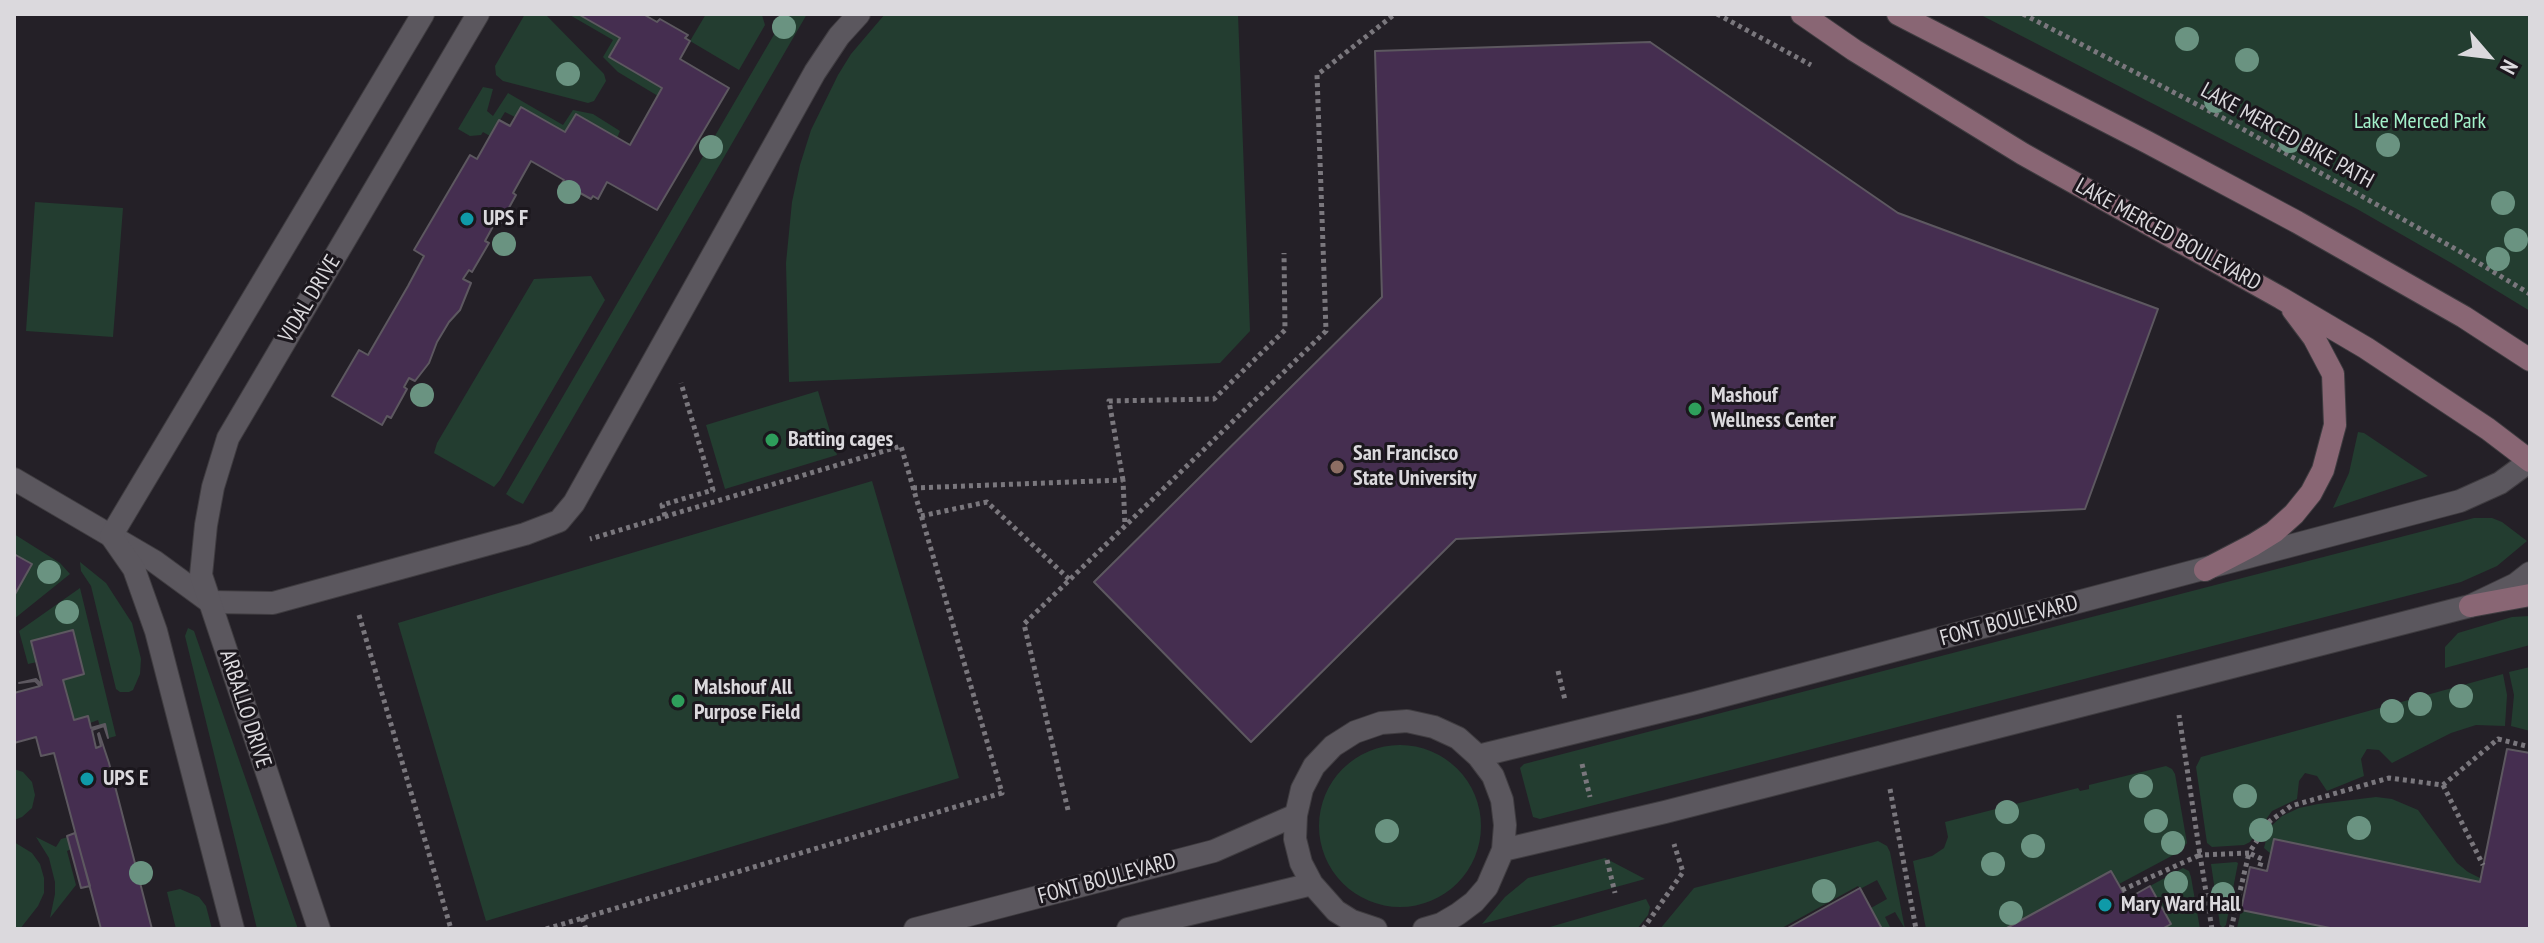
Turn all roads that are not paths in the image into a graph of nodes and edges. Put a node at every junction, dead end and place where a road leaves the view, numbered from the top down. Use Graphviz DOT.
graph roads {
  1 [pos="423,14"];
  2 [pos="478,14"];
  3 [pos="859,14"];
  4 [pos="1802,14"];
  5 [pos="1898,14"];
  6 [pos="2281,298"];
  7 [pos="2530,360"];
  8 [pos="2530,461"];
  9 [pos="14,479"];
  10 [pos="111,536"];
  11 [pos="2205,570"];
  12 [pos="2530,573"];
  13 [pos="2530,595"];
  14 [pos="210,602"];
  15 [pos="2470,606"];
  16 [pos="1478,756"];
  17 [pos="1296,815"];
  18 [pos="1503,850"];
  19 [pos="1312,884"];
  20 [pos="1436,927"];
  21 [pos="233,929"];
  22 [pos="319,929"];
  23 [pos="915,929"];
  24 [pos="1128,929"];
  25 [pos="1376,929"];
  1 -- 10 [label="street"];
  2 -- 14 [label="street, VIDAL DRIVE"];
  3 -- 14 [label="street"];
  4 -- 6 [label="main road, LAKE MERCED BOULEVARD"];
  5 -- 7 [label="main road"];
  6 -- 8 [label="main road, LAKE MERCED BOULEVARD"];
  6 -- 11 [label="main road"];
  8 -- 11 [label="street, FONT BOULEVARD"];
  9 -- 10 [label="street"];
  10 -- 14 [label="street"];
  10 -- 21 [label="street"];
  11 -- 16 [label="street, FONT BOULEVARD"];
  12 -- 15 [label="street"];
  13 -- 15 [label="main road"];
  14 -- 22 [label="street, ARBALLO DRIVE"];
  15 -- 18 [label="street"];
  16 -- 17 [label="street"];
  16 -- 18 [label="street"];
  17 -- 19 [label="street"];
  17 -- 23 [label="street, FONT BOULEVARD"];
  18 -- 20 [label="street"];
  19 -- 24 [label="street"];
  19 -- 25 [label="street"];
}
